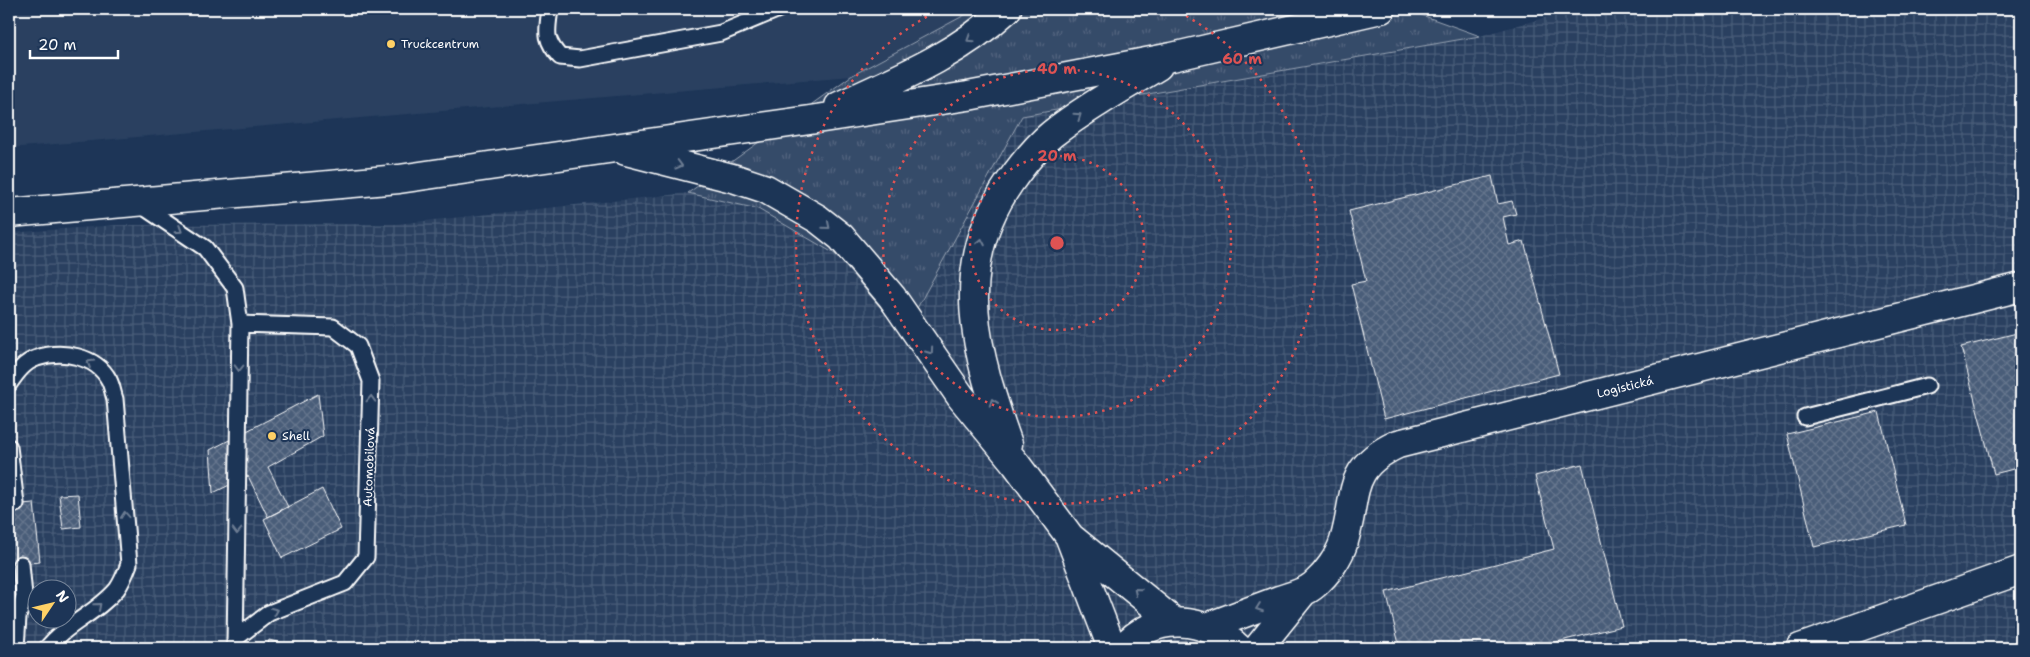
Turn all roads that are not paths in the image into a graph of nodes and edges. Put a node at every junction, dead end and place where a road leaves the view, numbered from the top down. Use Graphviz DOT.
graph roads {
  1 [pos="550,9"];
  2 [pos="779,9"];
  3 [pos="1007,9"];
  4 [pos="1381,9"];
  5 [pos="1172,57"];
  6 [pos="810,120"];
  7 [pos="615,148"];
  8 [pos="138,203"];
  9 [pos="9,213"];
  10 [pos="2021,287"];
  11 [pos="240,324"];
  12 [pos="9,384"];
  13 [pos="1927,386"];
  14 [pos="1805,417"];
  15 [pos="9,447"];
  16 [pos="1016,464"];
  17 [pos="16,504"];
  18 [pos="1070,537"];
  19 [pos="20,564"];
  20 [pos="2021,570"];
  21 [pos="1309,589"];
  22 [pos="1174,622"];
  23 [pos="1207,627"];
  24 [pos="235,644"];
  25 [pos="16,648"];
  26 [pos="47,648"];
  27 [pos="1112,648"];
  28 [pos="1123,648"];
  29 [pos="1238,648"];
  30 [pos="1258,648"];
  31 [pos="1800,648"];
  1 -- 2 [label="lane"];
  3 -- 6 [label="main road, one-way"];
  4 -- 5 [label="main road"];
  5 -- 6 [label="main road"];
  16 -- 5 [label="main road, one-way"];
  6 -- 7 [label="main road"];
  7 -- 8 [label="main road"];
  7 -- 16 [label="main road, one-way"];
  8 -- 9 [label="main road"];
  8 -- 11 [label="lane, Automobilová, one-way"];
  10 -- 21 [label="main road, Logistická"];
  11 -- 24 [label="lane, Automobilová, one-way"];
  24 -- 11 [label="lane, Automobilová, one-way"];
  26 -- 12 [label="lane, one-way"];
  13 -- 14 [label="lane"];
  15 -- 17 [label="lane"];
  16 -- 18 [label="main road"];
  22 -- 18 [label="main road, one-way"];
  18 -- 27 [label="main road"];
  19 -- 25 [label="lane"];
  20 -- 31 [label="main road"];
  21 -- 23 [label="main road, one-way"];
  21 -- 30 [label="main road, Logistická"];
  22 -- 23 [label="main road"];
  22 -- 28 [label="main road"];
  23 -- 29 [label="main road"];
}
